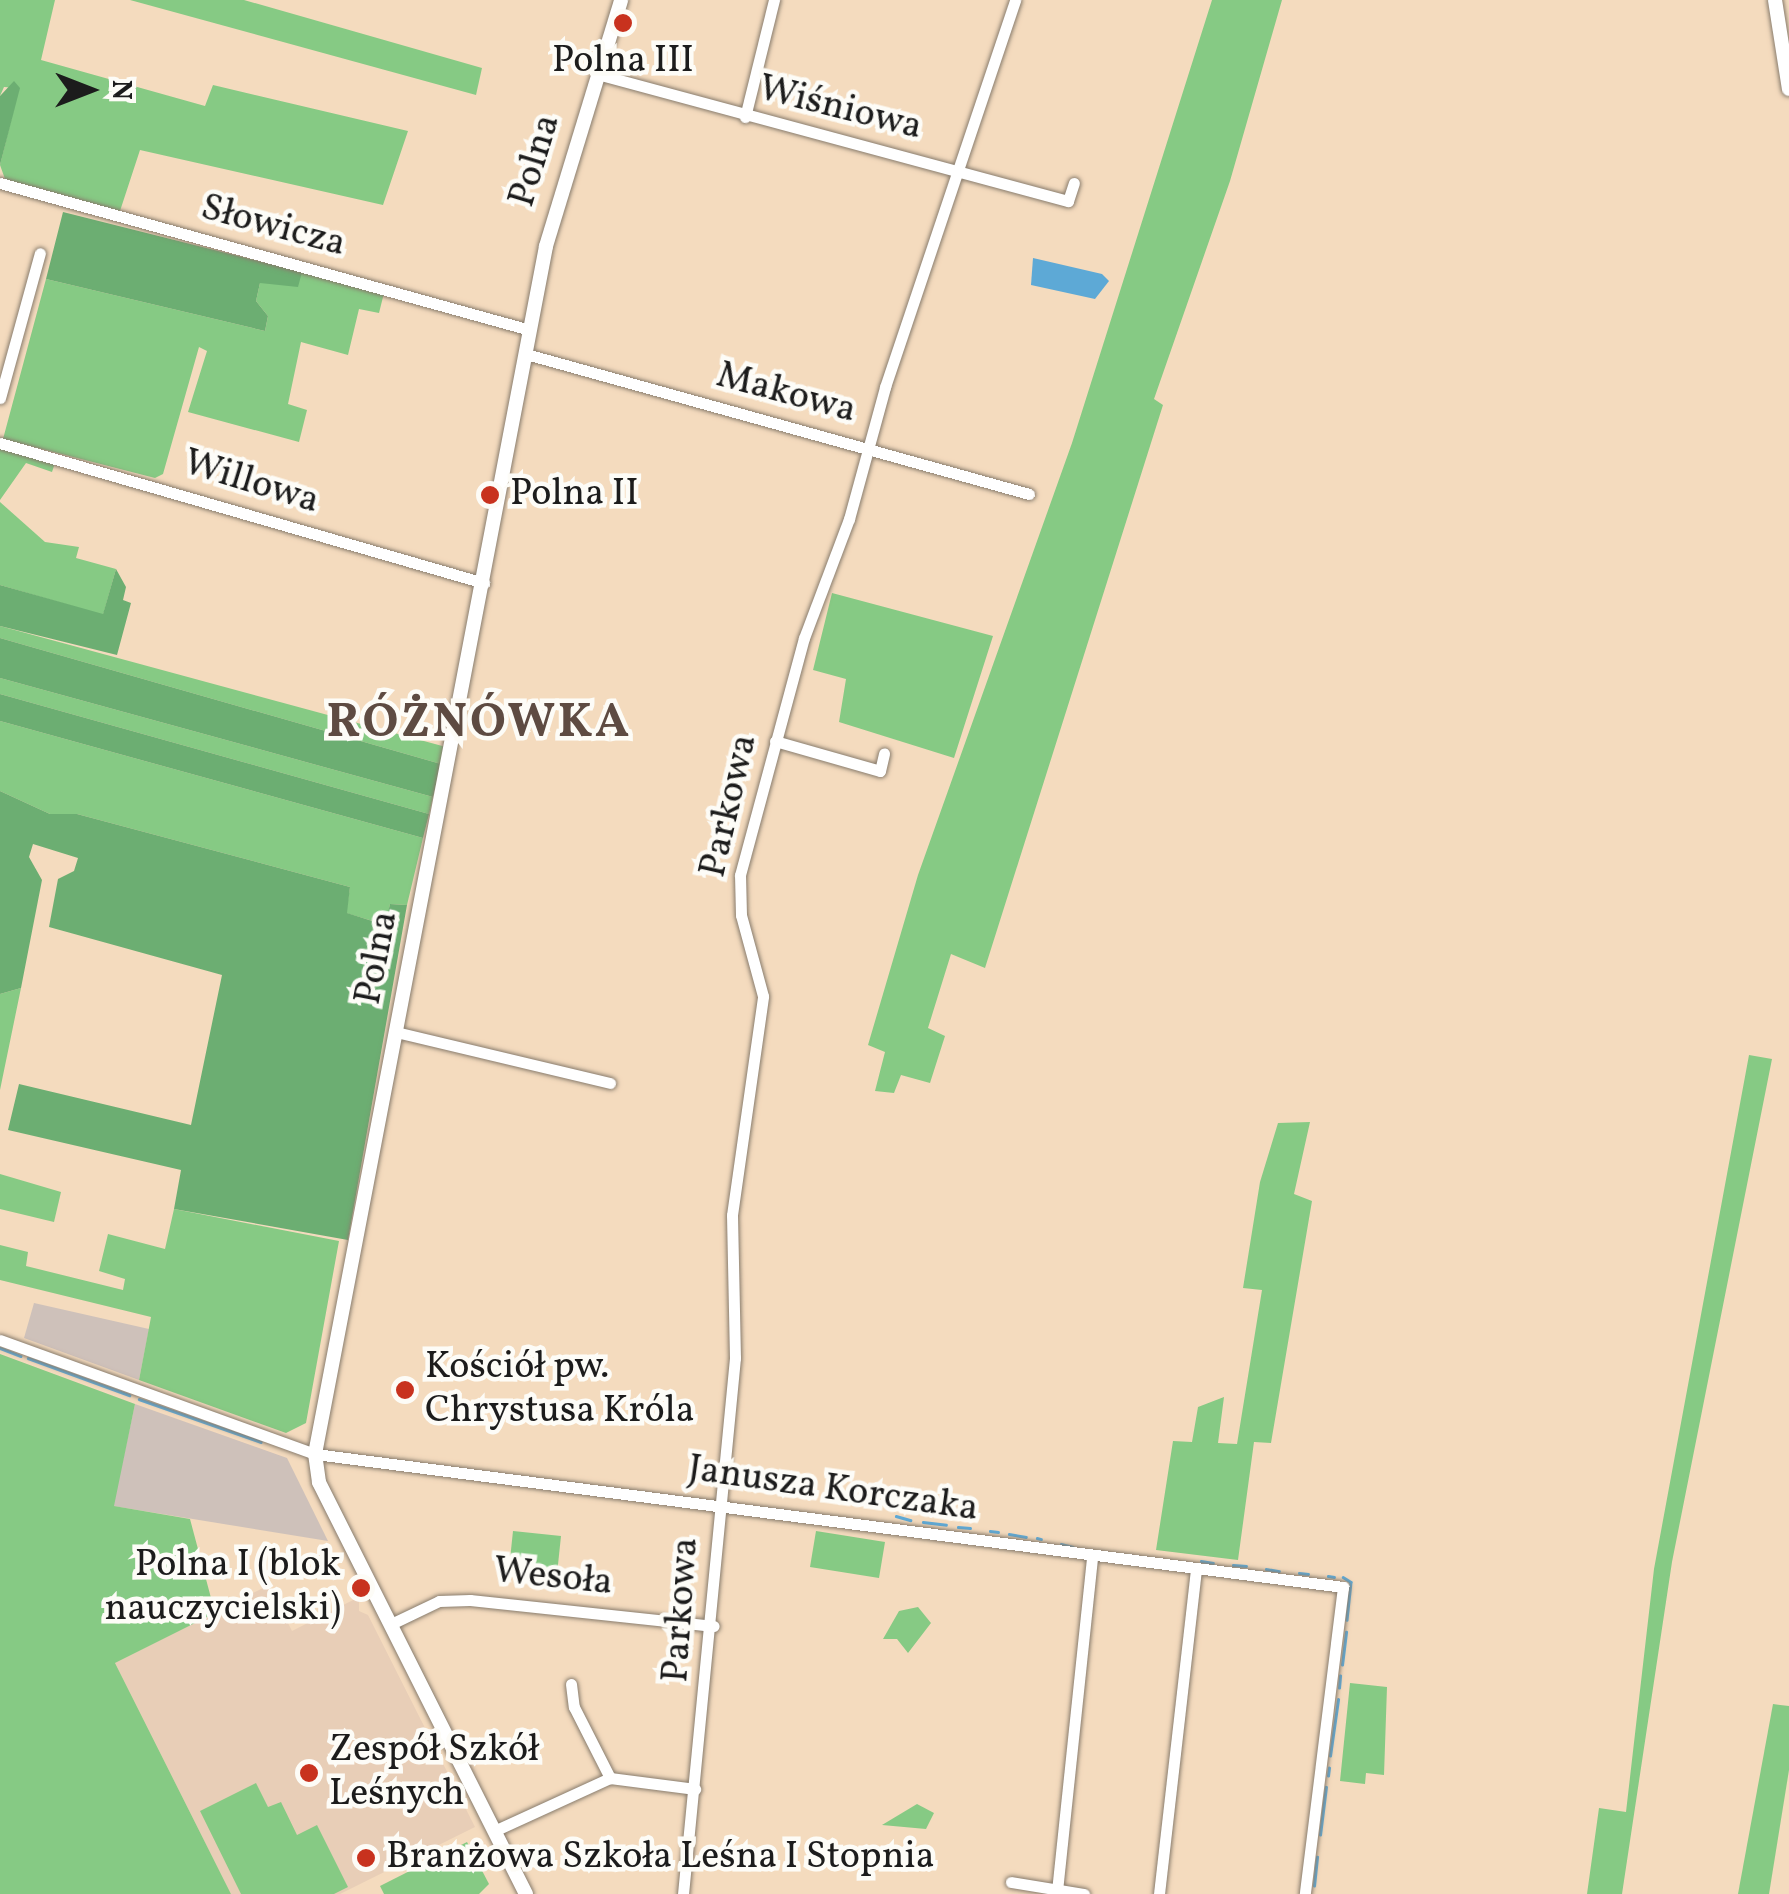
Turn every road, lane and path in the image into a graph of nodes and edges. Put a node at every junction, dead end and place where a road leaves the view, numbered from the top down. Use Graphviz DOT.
graph roads {
  1 [pos="621,0"];
  2 [pos="774,0"];
  3 [pos="1014,0"];
  4 [pos="1775,0"];
  5 [pos="597,74"];
  6 [pos="1789,89"];
  7 [pos="745,117"];
  8 [pos="959,170"];
  9 [pos="0,183"];
  10 [pos="1074,183"];
  11 [pos="40,253"];
  12 [pos="530,330"];
  13 [pos="526,354"];
  14 [pos="0,398"];
  15 [pos="0,444"];
  16 [pos="869,447"];
  17 [pos="1029,494"];
  18 [pos="484,583"];
  19 [pos="775,741"];
  20 [pos="884,753"];
  21 [pos="396,1032"];
  22 [pos="610,1083"];
  23 [pos="0,1340"];
  24 [pos="315,1454"];
  25 [pos="722,1502"];
  26 [pos="1092,1558"];
  27 [pos="1196,1570"];
  28 [pos="391,1624"];
  29 [pos="714,1626"];
  30 [pos="571,1684"];
  31 [pos="610,1778"];
  32 [pos="695,1790"];
  33 [pos="494,1832"];
  34 [pos="1011,1882"];
  35 [pos="1056,1890"];
  36 [pos="526,1894"];
  37 [pos="684,1894"];
  38 [pos="1084,1894"];
  39 [pos="1159,1894"];
  40 [pos="1305,1894"];
  1 -- 5 [label="street, Polna"];
  2 -- 7 [label="street"];
  3 -- 8 [label="street, Parkowa"];
  4 -- 6 [label="street"];
  5 -- 7 [label="street, Wiśniowa"];
  5 -- 12 [label="street, Polna"];
  7 -- 8 [label="street, Wiśniowa"];
  8 -- 10 [label="street, Wiśniowa"];
  8 -- 16 [label="street, Parkowa"];
  9 -- 12 [label="street, Słowicza"];
  11 -- 14 [label="street"];
  12 -- 13 [label="street, Polna"];
  13 -- 16 [label="street, Makowa"];
  13 -- 18 [label="street, Polna"];
  15 -- 18 [label="street, Willowa"];
  16 -- 17 [label="street, Makowa"];
  16 -- 19 [label="street, Parkowa"];
  18 -- 21 [label="street, Polna"];
  19 -- 20 [label="street"];
  19 -- 25 [label="street, Parkowa"];
  21 -- 22 [label="street"];
  21 -- 24 [label="street, Polna"];
  23 -- 24 [label="street, Janusza Korczaka"];
  24 -- 25 [label="street, Janusza Korczaka"];
  24 -- 28 [label="street, Polna"];
  25 -- 26 [label="street, Janusza Korczaka"];
  25 -- 29 [label="street, Parkowa"];
  26 -- 27 [label="street, Janusza Korczaka"];
  26 -- 35 [label="street"];
  27 -- 39 [label="street"];
  27 -- 40 [label="street, Janusza Korczaka"];
  28 -- 29 [label="street, Wesoła"];
  28 -- 33 [label="street, Polna"];
  29 -- 32 [label="street, Parkowa"];
  30 -- 31 [label="street"];
  31 -- 32 [label="street"];
  31 -- 33 [label="street"];
  32 -- 37 [label="street, Parkowa"];
  33 -- 36 [label="street, Polna"];
  34 -- 35 [label="street"];
  35 -- 38 [label="street"];
}
